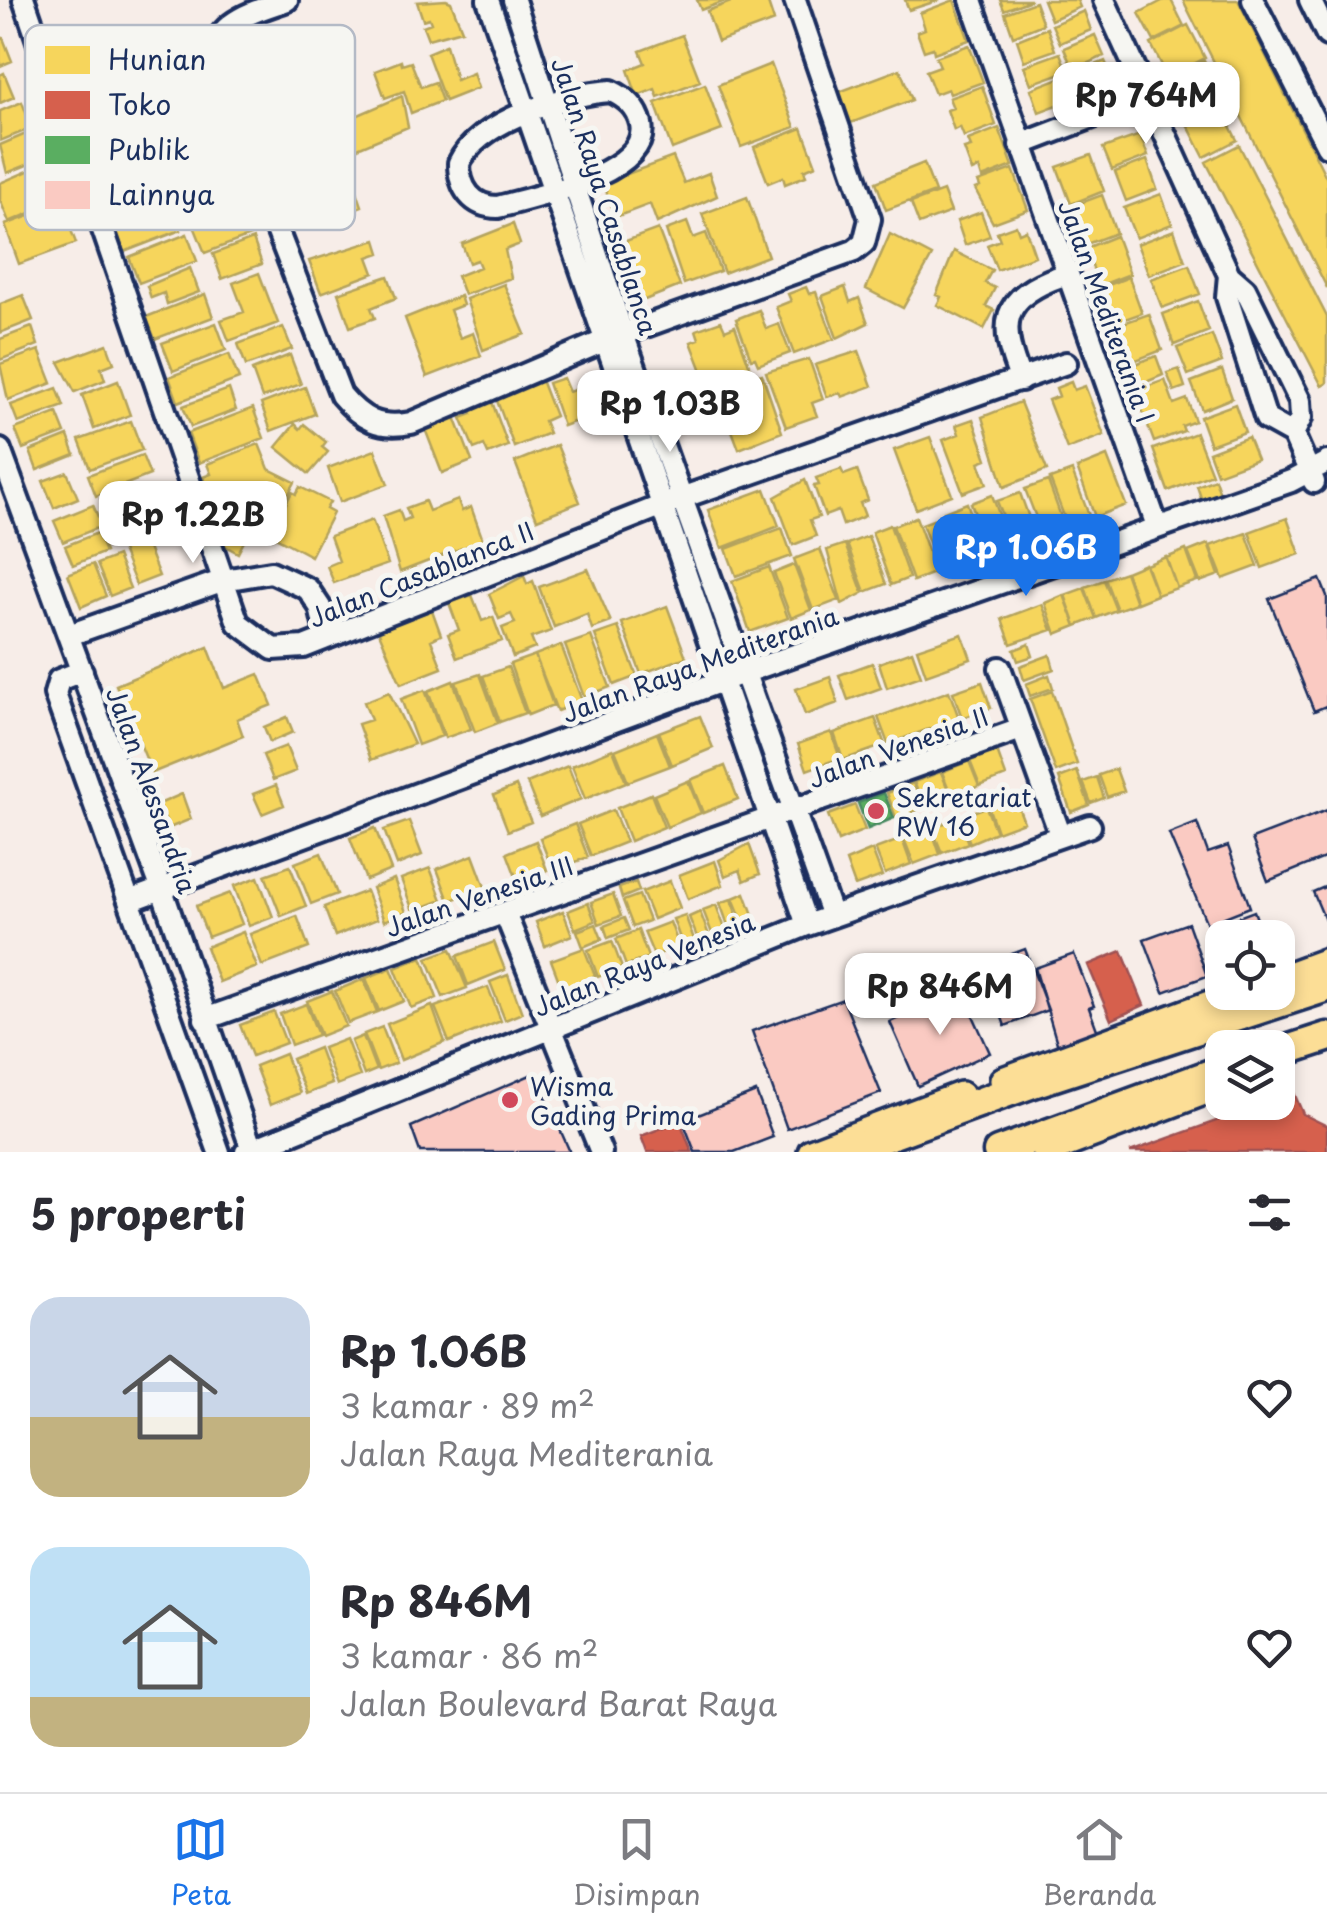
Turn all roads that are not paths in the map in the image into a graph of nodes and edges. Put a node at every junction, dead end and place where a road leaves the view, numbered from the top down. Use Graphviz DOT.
graph roads {
  1 [pos="24,0"];
  2 [pos="288,0"];
  3 [pos="488,0"];
  4 [pos="514,0"];
  5 [pos="795,0"];
  6 [pos="971,0"];
  7 [pos="1104,0"];
  8 [pos="1253,0"];
  9 [pos="1310,0"];
  10 [pos="33,25"];
  11 [pos="231,25"];
  12 [pos="1327,35"];
  13 [pos="1150,95"];
  14 [pos="549,104"];
  15 [pos="525,114"];
  16 [pos="1020,145"];
  17 [pos="1327,146"];
  18 [pos="574,184"];
  19 [pos="554,192"];
  20 [pos="103,230"];
  21 [pos="276,230"];
  22 [pos="1229,275"];
  23 [pos="1060,276"];
  24 [pos="613,337"];
  25 [pos="1066,363"];
  26 [pos="1021,380"];
  27 [pos="1293,434"];
  28 [pos="0,450"];
  29 [pos="1314,474"];
  30 [pos="671,502"];
  31 [pos="1158,526"];
  32 [pos="224,580"];
  33 [pos="68,636"];
  34 [pos="327,638"];
  35 [pos="1000,668"];
  36 [pos="82,672"];
  37 [pos="746,672"];
  38 [pos="722,681"];
  39 [pos="1020,730"];
  40 [pos="793,812"];
  41 [pos="769,820"];
  42 [pos="1090,826"];
  43 [pos="1060,834"];
  44 [pos="162,890"];
  45 [pos="129,902"];
  46 [pos="506,912"];
  47 [pos="832,916"];
  48 [pos="807,925"];
  49 [pos="1327,962"];
  50 [pos="1295,974"];
  51 [pos="1327,987"];
  52 [pos="1205,1006"];
  53 [pos="205,1019"];
  54 [pos="551,1032"];
  55 [pos="1327,1037"];
  56 [pos="1327,1046"];
  57 [pos="1295,1047"];
  58 [pos="1295,1058"];
  59 [pos="1205,1075"];
  60 [pos="1205,1091"];
  61 [pos="837,1149"];
  62 [pos="249,1151"];
  63 [pos="219,1152"];
  64 [pos="602,1152"];
  65 [pos="811,1152"];
  66 [pos="998,1152"];
  67 [pos="1046,1152"];
  1 -- 10 [label="street, Jalan Casablanca II"];
  2 -- 11 [label="street"];
  3 -- 15 [label="street, Jalan Raya Casablanca"];
  4 -- 14 [label="street, Jalan Raya Casablanca"];
  5 -- 24 [label="street"];
  6 -- 16 [label="street, Jalan Mediterania I"];
  7 -- 13 [label="street"];
  8 -- 17 [label="street"];
  9 -- 12 [label="street"];
  13 -- 16 [label="street"];
  13 -- 22 [label="street"];
  14 -- 15 [label="street"];
  14 -- 18 [label="street, Jalan Raya Casablanca"];
  14 -- 18 [label="street"];
  15 -- 19 [label="street, Jalan Raya Casablanca"];
  15 -- 19 [label="street"];
  16 -- 31 [label="street, Jalan Mediterania I"];
  18 -- 19 [label="street"];
  18 -- 24 [label="street, Jalan Raya Casablanca"];
  19 -- 24 [label="street, Jalan Raya Casablanca"];
  20 -- 32 [label="street, Jalan Casablanca II"];
  21 -- 24 [label="street"];
  22 -- 27 [label="street"];
  22 -- 27 [label="street"];
  23 -- 26 [label="street"];
  24 -- 30 [label="street, Jalan Raya Casablanca"];
  25 -- 26 [label="street, Jalan Casablanca II"];
  26 -- 30 [label="street, Jalan Casablanca II"];
  27 -- 29 [label="street"];
  28 -- 33 [label="street, Jalan Alessandria"];
  29 -- 31 [label="street, Jalan Raya Mediterania"];
  30 -- 34 [label="street, Jalan Casablanca II"];
  30 -- 37 [label="street, Jalan Raya Casablanca"];
  30 -- 38 [label="street, Jalan Raya Casablanca"];
  31 -- 37 [label="street, Jalan Raya Mediterania"];
  32 -- 33 [label="street"];
  32 -- 34 [label="street"];
  32 -- 34 [label="street, Jalan Casablanca II"];
  33 -- 36 [label="street, Jalan Alessandria"];
  35 -- 39 [label="street"];
  36 -- 44 [label="street, Jalan Alessandria"];
  36 -- 45 [label="street"];
  37 -- 38 [label="street, Jalan Raya Mediterania"];
  37 -- 40 [label="street, Jalan Raya Casablanca"];
  38 -- 41 [label="street, Jalan Raya Casablanca"];
  38 -- 44 [label="street, Jalan Raya Mediterania"];
  39 -- 40 [label="street, Jalan Venesia II"];
  39 -- 43 [label="street"];
  40 -- 41 [label="street, Jalan Venesia II"];
  40 -- 47 [label="street, Jalan Raya Casablanca"];
  41 -- 46 [label="street, Jalan Venesia III"];
  41 -- 48 [label="street, Jalan Raya Casablanca"];
  42 -- 43 [label="street, Jalan Raya Venesia"];
  43 -- 47 [label="street, Jalan Raya Venesia"];
  44 -- 45 [label="street, Jalan Raya Mediterania"];
  44 -- 53 [label="street, Jalan Alessandria"];
  45 -- 63 [label="street"];
  46 -- 53 [label="street, Jalan Venesia III"];
  46 -- 54 [label="street"];
  47 -- 48 [label="street, Jalan Raya Venesia"];
  48 -- 54 [label="street, Jalan Raya Venesia"];
  49 -- 50 [label="main road"];
  51 -- 61 [label="highway"];
  52 -- 61 [label="main road"];
  53 -- 62 [label="street, Jalan Alessandria"];
  54 -- 62 [label="street, Jalan Raya Venesia"];
  54 -- 64 [label="street"];
  55 -- 57 [label="highway"];
  56 -- 58 [label="main road"];
  59 -- 66 [label="highway"];
  60 -- 67 [label="main road"];
  61 -- 65 [label="main road"];
}
